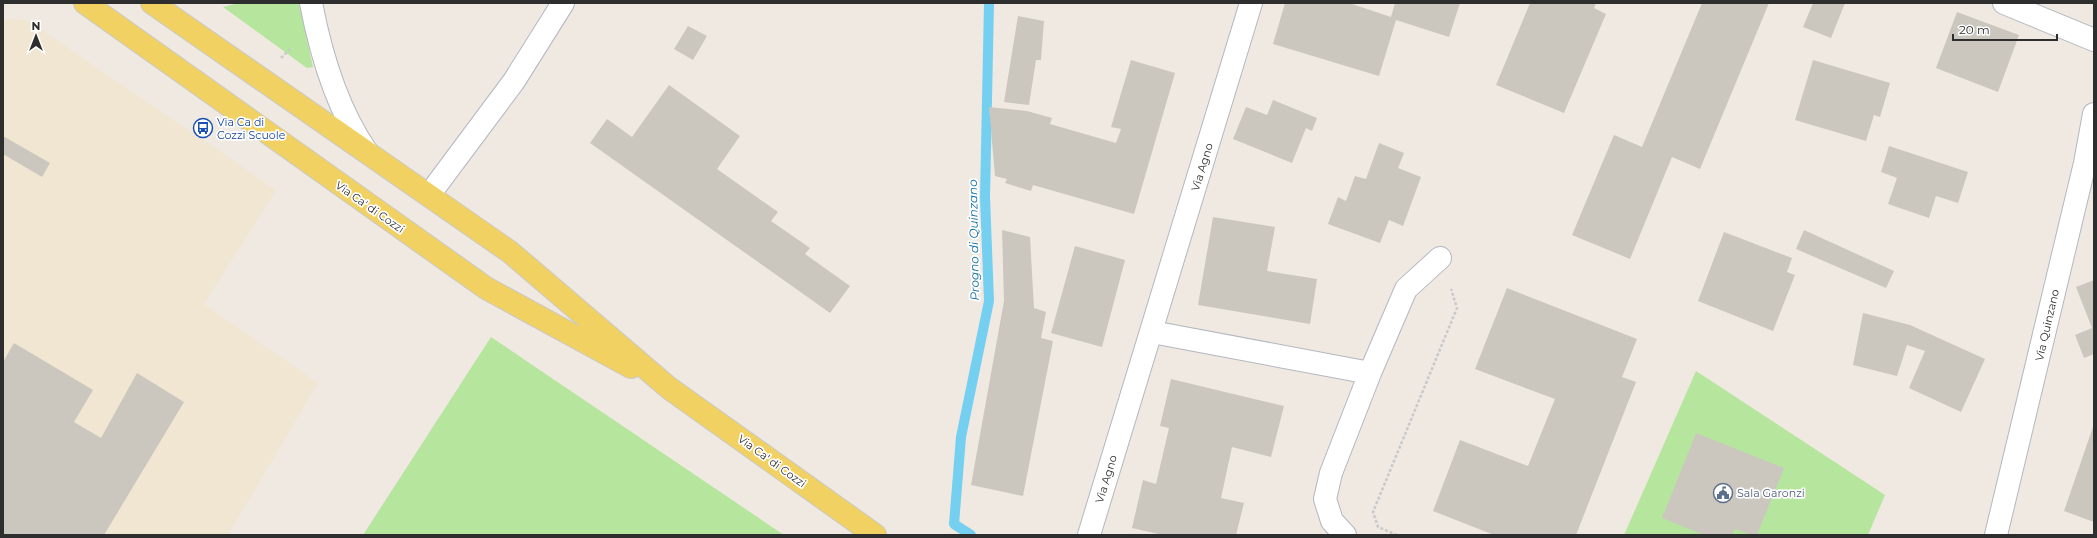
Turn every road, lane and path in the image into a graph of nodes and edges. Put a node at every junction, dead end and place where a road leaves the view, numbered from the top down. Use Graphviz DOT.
graph roads {
  1 [pos="85,3"];
  2 [pos="152,3"];
  3 [pos="311,3"];
  4 [pos="563,3"];
  5 [pos="1251,3"];
  6 [pos="2004,3"];
  7 [pos="2094,40"];
  8 [pos="2094,114"];
  9 [pos="369,155"];
  10 [pos="2090,171"];
  11 [pos="429,196"];
  12 [pos="1440,258"];
  13 [pos="1152,332"];
  14 [pos="1370,373"];
  15 [pos="669,388"];
  16 [pos="875,535"];
  17 [pos="1089,535"];
  18 [pos="1345,535"];
  19 [pos="1397,535"];
  20 [pos="1996,535"];
  1 -- 15 [label="main road, Via Ca' di Cozzi"];
  2 -- 9 [label="main road, Via Ca' di Cozzi"];
  3 -- 9 [label="street, Via Ca' di Cozzi"];
  4 -- 11 [label="street"];
  5 -- 13 [label="street, Via Agno"];
  6 -- 7 [label="street"];
  8 -- 10 [label="street, Via Quinzano"];
  9 -- 11 [label="main road, Via Ca' di Cozzi"];
  10 -- 20 [label="street, Via Quinzano"];
  11 -- 15 [label="main road, Via Ca' di Cozzi"];
  12 -- 14 [label="street"];
  12 -- 19 [label="path"];
  13 -- 14 [label="street"];
  13 -- 17 [label="street, Via Agno"];
  14 -- 18 [label="street"];
  15 -- 16 [label="main road, Via Ca' di Cozzi"];
}
